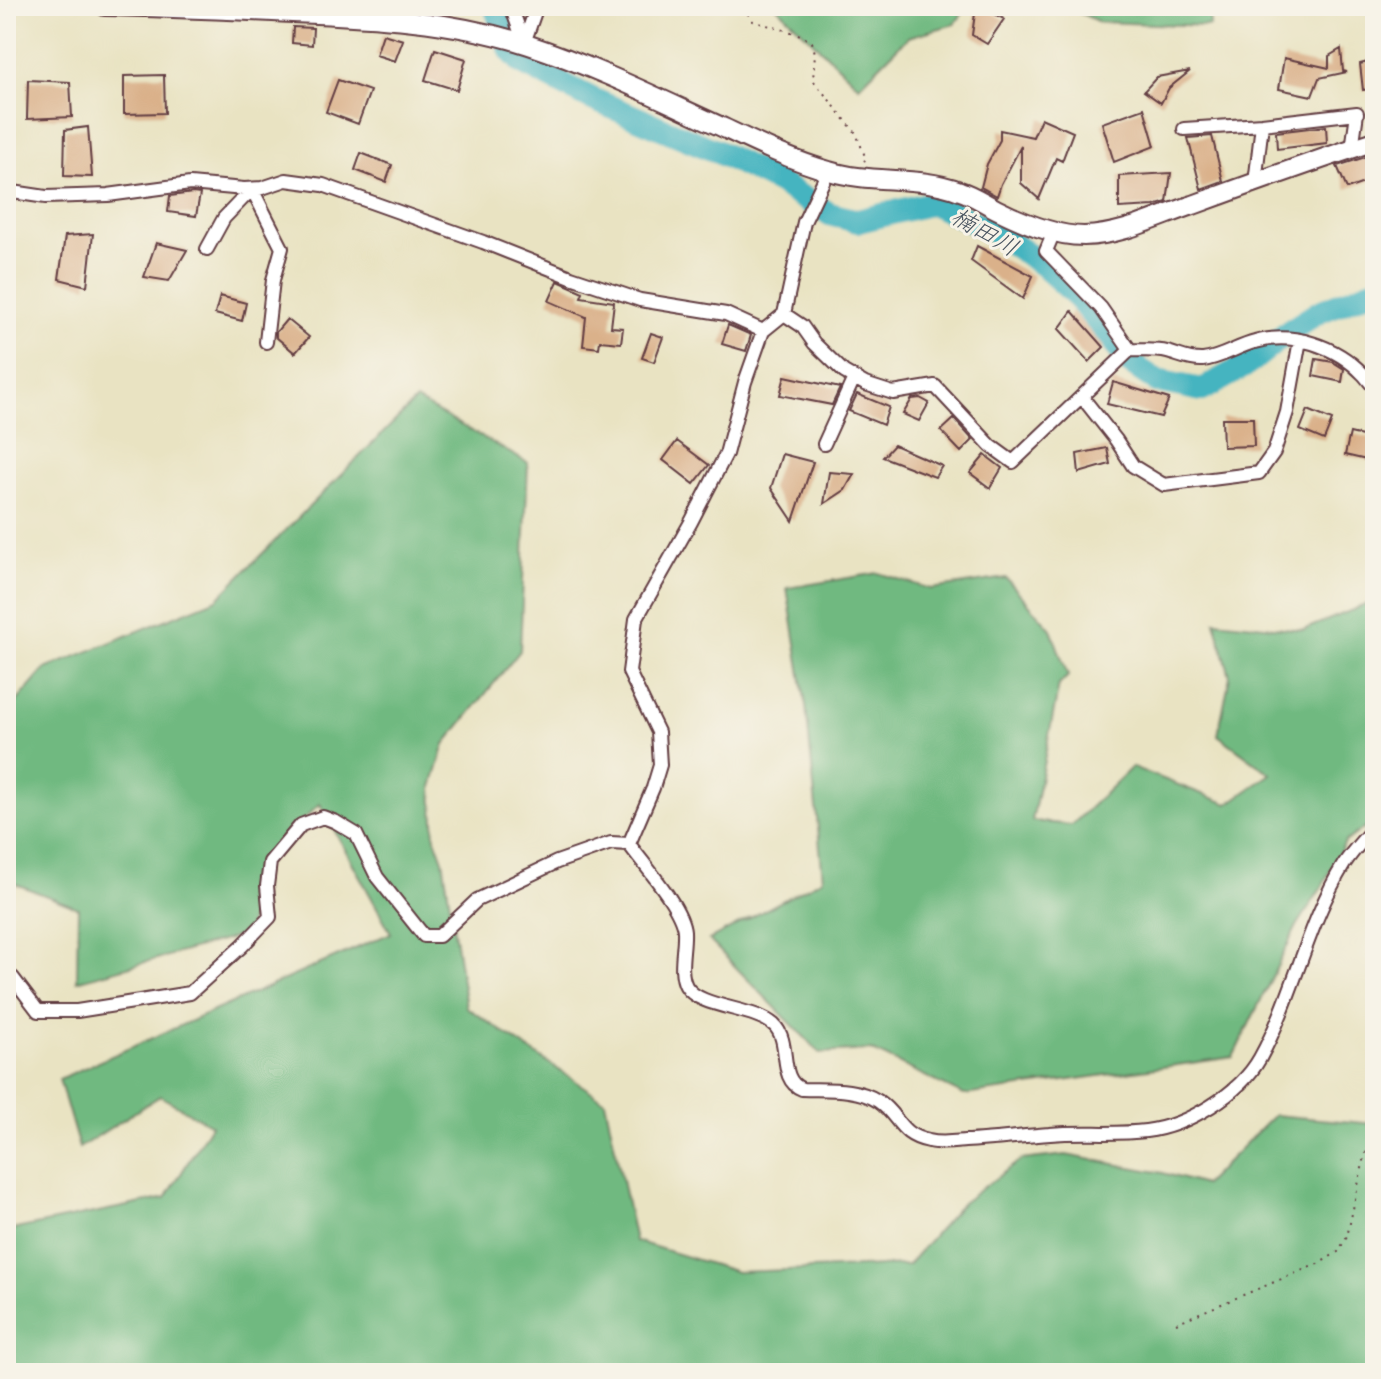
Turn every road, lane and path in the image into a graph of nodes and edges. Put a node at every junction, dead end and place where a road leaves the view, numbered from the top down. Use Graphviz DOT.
graph roads {
  1 [pos="105,6"];
  2 [pos="511,6"];
  3 [pos="537,6"];
  4 [pos="746,6"];
  5 [pos="524,43"];
  6 [pos="1262,124"];
  7 [pos="1184,129"];
  8 [pos="1375,141"];
  9 [pos="1352,149"];
  10 [pos="828,171"];
  11 [pos="849,176"];
  12 [pos="1255,183"];
  13 [pos="252,189"];
  14 [pos="6,191"];
  15 [pos="1054,232"];
  16 [pos="207,249"];
  17 [pos="784,314"];
  18 [pos="763,331"];
  19 [pos="1300,340"];
  20 [pos="266,342"];
  21 [pos="1124,356"];
  22 [pos="854,378"];
  23 [pos="1375,388"];
  24 [pos="1082,397"];
  25 [pos="824,444"];
  26 [pos="1375,826"];
  27 [pos="629,844"];
  28 [pos="6,974"];
  29 [pos="1375,1131"];
  30 [pos="1176,1323"];
  1 -- 5 [label="street"];
  2 -- 5 [label="street"];
  3 -- 5 [label="street"];
  4 -- 11 [label="path"];
  5 -- 10 [label="street"];
  6 -- 7 [label="street"];
  6 -- 9 [label="street"];
  6 -- 12 [label="street"];
  8 -- 9 [label="street"];
  9 -- 12 [label="street"];
  10 -- 11 [label="street"];
  10 -- 17 [label="street"];
  11 -- 15 [label="street"];
  12 -- 15 [label="street"];
  13 -- 14 [label="street"];
  13 -- 16 [label="street"];
  13 -- 18 [label="street"];
  13 -- 20 [label="street"];
  15 -- 21 [label="street"];
  17 -- 18 [label="street"];
  17 -- 22 [label="street"];
  18 -- 27 [label="street"];
  19 -- 21 [label="street"];
  19 -- 23 [label="street"];
  19 -- 24 [label="street"];
  21 -- 24 [label="street"];
  22 -- 24 [label="street"];
  22 -- 25 [label="street"];
  26 -- 27 [label="street"];
  27 -- 28 [label="street"];
  29 -- 30 [label="path"];
}
